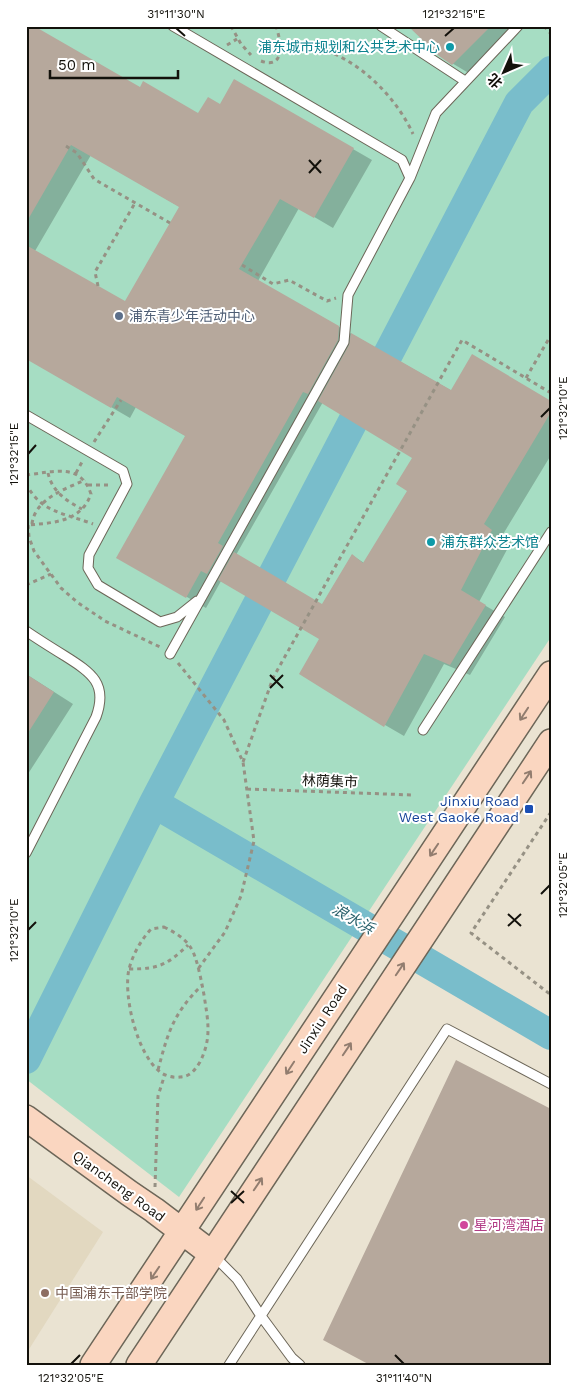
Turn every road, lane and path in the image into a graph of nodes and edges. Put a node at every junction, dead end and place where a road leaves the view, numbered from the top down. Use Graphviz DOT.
graph roads {
  1 [pos="173,26"];
  2 [pos="230,26"];
  3 [pos="276,26"];
  4 [pos="381,26"];
  5 [pos="518,26"];
  6 [pos="544,26"];
  7 [pos="551,34"];
  8 [pos="280,43"];
  9 [pos="253,57"];
  10 [pos="258,60"];
  11 [pos="465,81"];
  12 [pos="66,146"];
  13 [pos="421,150"];
  14 [pos="410,178"];
  15 [pos="135,203"];
  16 [pos="170,223"];
  17 [pos="242,265"];
  18 [pos="98,286"];
  19 [pos="348,295"];
  20 [pos="551,335"];
  21 [pos="526,378"];
  22 [pos="551,393"];
  23 [pos="120,400"];
  24 [pos="26,415"];
  25 [pos="89,451"];
  26 [pos="48,473"];
  27 [pos="76,473"];
  28 [pos="26,475"];
  29 [pos="85,480"];
  30 [pos="26,483"];
  31 [pos="127,484"];
  32 [pos="88,485"];
  33 [pos="58,492"];
  34 [pos="42,504"];
  35 [pos="82,508"];
  36 [pos="74,516"];
  37 [pos="29,525"];
  38 [pos="104,528"];
  39 [pos="551,532"];
  40 [pos="51,574"];
  41 [pos="26,585"];
  42 [pos="201,598"];
  43 [pos="26,631"];
  44 [pos="170,654"];
  45 [pos="551,674"];
  46 [pos="422,730"];
  47 [pos="551,742"];
  48 [pos="243,762"];
  49 [pos="247,789"];
  50 [pos="413,795"];
  51 [pos="551,812"];
  52 [pos="26,853"];
  53 [pos="188,944"];
  54 [pos="129,969"];
  55 [pos="198,969"];
  56 [pos="202,985"];
  57 [pos="551,996"];
  58 [pos="158,1071"];
  59 [pos="165,1074"];
  60 [pos="551,1084"];
  61 [pos="26,1118"];
  62 [pos="154,1210"];
  63 [pos="182,1232"];
  64 [pos="212,1254"];
  65 [pos="261,1316"];
  66 [pos="93,1365"];
  67 [pos="139,1365"];
  68 [pos="229,1365"];
  69 [pos="300,1365"];
  1 -- 14 [label="lane"];
  2 -- 9 [label="path"];
  3 -- 8 [label="path"];
  4 -- 11 [label="lane"];
  5 -- 11 [label="lane"];
  6 -- 7 [label="path"];
  8 -- 10 [label="path"];
  8 -- 13 [label="path"];
  11 -- 13 [label="lane"];
  12 -- 15 [label="path"];
  13 -- 14 [label="lane"];
  14 -- 19 [label="lane"];
  15 -- 16 [label="path"];
  15 -- 18 [label="path"];
  17 -- 19 [label="path"];
  19 -- 42 [label="lane"];
  20 -- 21 [label="path"];
  21 -- 22 [label="path"];
  21 -- 48 [label="path"];
  23 -- 25 [label="path"];
  24 -- 25 [label="lane"];
  25 -- 27 [label="path"];
  25 -- 31 [label="lane"];
  26 -- 27 [label="path"];
  26 -- 28 [label="path"];
  26 -- 33 [label="path"];
  27 -- 29 [label="path"];
  29 -- 32 [label="path"];
  29 -- 33 [label="path"];
  30 -- 34 [label="path"];
  31 -- 32 [label="path"];
  31 -- 38 [label="lane"];
  32 -- 35 [label="path"];
  33 -- 34 [label="path"];
  33 -- 35 [label="path"];
  34 -- 36 [label="path"];
  34 -- 37 [label="path"];
  35 -- 36 [label="path"];
  36 -- 37 [label="path"];
  36 -- 38 [label="path"];
  37 -- 40 [label="path"];
  38 -- 42 [label="lane"];
  39 -- 46 [label="lane"];
  40 -- 41 [label="path"];
  40 -- 44 [label="path"];
  42 -- 44 [label="lane"];
  43 -- 52 [label="lane"];
  44 -- 48 [label="path"];
  45 -- 63 [label="main road, Jinxiu Road, one-way"];
  64 -- 47 [label="main road, one-way"];
  48 -- 49 [label="path"];
  49 -- 50 [label="path, 林荫集市"];
  49 -- 55 [label="path"];
  51 -- 57 [label="path"];
  53 -- 54 [label="path"];
  53 -- 54 [label="path"];
  53 -- 55 [label="path"];
  54 -- 58 [label="path"];
  55 -- 56 [label="path"];
  56 -- 58 [label="path"];
  56 -- 59 [label="path"];
  58 -- 59 [label="path"];
  59 -- 62 [label="path"];
  60 -- 65 [label="lane"];
  61 -- 62 [label="main road, Qiancheng Road"];
  62 -- 63 [label="main road, Qiancheng Road"];
  63 -- 64 [label="main road, Qiancheng Road"];
  63 -- 66 [label="main road, Jinxiu Road, one-way"];
  64 -- 65 [label="lane"];
  64 -- 67 [label="main road"];
  65 -- 68 [label="lane"];
  65 -- 69 [label="lane"];
}
